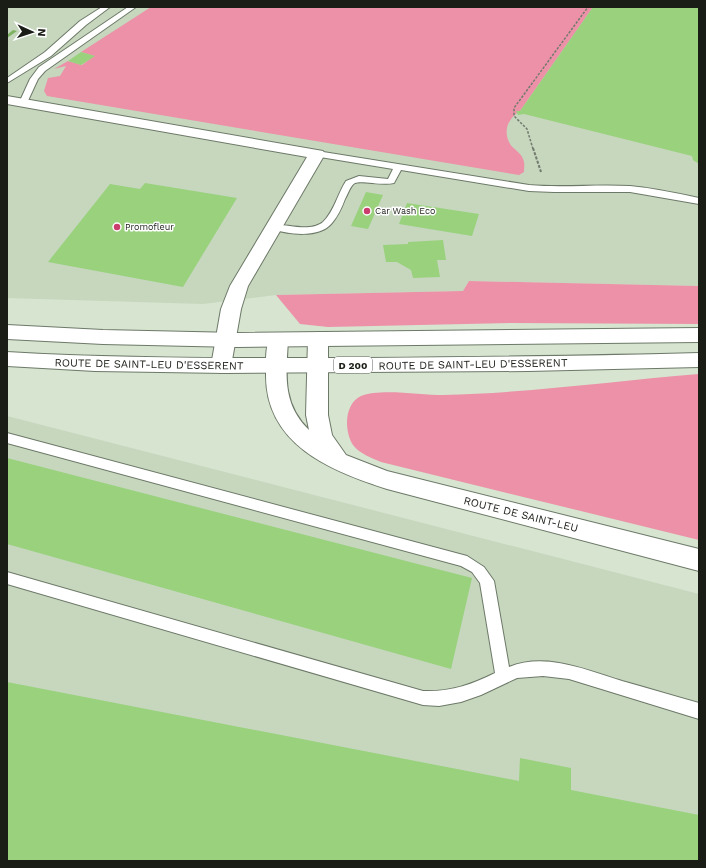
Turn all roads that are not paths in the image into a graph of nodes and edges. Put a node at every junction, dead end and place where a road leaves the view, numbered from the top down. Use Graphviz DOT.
graph roads {
  1 [pos="107,7"];
  2 [pos="134,7"];
  3 [pos="7,81"];
  4 [pos="15,102"];
  5 [pos="317,154"];
  6 [pos="398,167"];
  7 [pos="699,201"];
  8 [pos="274,227"];
  9 [pos="7,332"];
  10 [pos="699,335"];
  11 [pos="318,339"];
  12 [pos="224,340"];
  13 [pos="278,340"];
  14 [pos="7,359"];
  15 [pos="699,360"];
  16 [pos="317,365"];
  17 [pos="221,366"];
  18 [pos="276,366"];
  19 [pos="7,438"];
  20 [pos="344,464"];
  21 [pos="699,560"];
  22 [pos="7,578"];
  23 [pos="503,677"];
  24 [pos="699,711"];
  1 -- 3 [label="lane"];
  2 -- 4 [label="lane"];
  4 -- 5 [label="street"];
  5 -- 6 [label="lane"];
  5 -- 8 [label="street"];
  6 -- 7 [label="lane"];
  6 -- 8 [label="lane"];
  8 -- 12 [label="street"];
  9 -- 12 [label="street"];
  10 -- 11 [label="street"];
  11 -- 13 [label="street"];
  11 -- 16 [label="street, ROUTE DE SAINT-LEU"];
  12 -- 13 [label="street"];
  12 -- 17 [label="street"];
  13 -- 18 [label="street, ROUTE DE SAINT-LEU"];
  14 -- 17 [label="street, ROUTE DE SAINT-LEU D'ESSERENT / D 200"];
  15 -- 16 [label="street, ROUTE DE SAINT-LEU D'ESSERENT / D 200"];
  16 -- 18 [label="street, ROUTE DE SAINT-LEU D'ESSERENT / D 200"];
  16 -- 20 [label="street, ROUTE DE SAINT-LEU"];
  17 -- 18 [label="street, ROUTE DE SAINT-LEU D'ESSERENT / D 200"];
  18 -- 20 [label="street, ROUTE DE SAINT-LEU"];
  19 -- 23 [label="lane"];
  20 -- 21 [label="street, ROUTE DE SAINT-LEU"];
  22 -- 23 [label="lane"];
  23 -- 24 [label="lane"];
}
